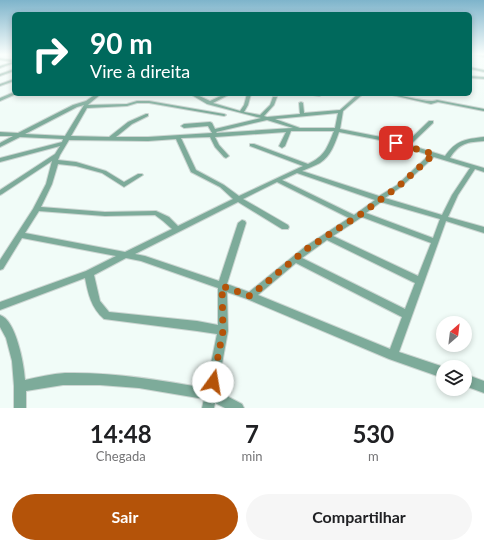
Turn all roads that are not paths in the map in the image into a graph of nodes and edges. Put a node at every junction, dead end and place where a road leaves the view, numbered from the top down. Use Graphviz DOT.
graph roads {
  1 [pos="472,77"];
  2 [pos="0,78"];
  3 [pos="484,78"];
  4 [pos="12,81"];
  5 [pos="12,81"];
  6 [pos="0,85"];
  7 [pos="12,95"];
  8 [pos="97,96"];
  9 [pos="196,96"];
  10 [pos="224,96"];
  11 [pos="248,96"];
  12 [pos="359,96"];
  13 [pos="399,96"];
  14 [pos="439,96"];
  15 [pos="275,98"];
  16 [pos="0,100"];
  17 [pos="437,101"];
  18 [pos="301,102"];
  19 [pos="209,103"];
  20 [pos="87,104"];
  21 [pos="484,110"];
  22 [pos="341,111"];
  23 [pos="243,112"];
  24 [pos="302,114"];
  25 [pos="146,115"];
  26 [pos="224,115"];
  27 [pos="265,117"];
  28 [pos="431,122"];
  29 [pos="242,123"];
  30 [pos="184,126"];
  31 [pos="300,129"];
  32 [pos="289,130"];
  33 [pos="337,130"];
  34 [pos="249,133"];
  35 [pos="0,134"];
  36 [pos="214,134"];
  37 [pos="18,135"];
  38 [pos="110,138"];
  39 [pos="178,138"];
  40 [pos="484,138"];
  41 [pos="66,140"];
  42 [pos="0,145"];
  43 [pos="252,145"];
  44 [pos="282,146"];
  45 [pos="406,146"];
  46 [pos="434,154"];
  47 [pos="226,156"];
  48 [pos="57,158"];
  49 [pos="447,158"];
  50 [pos="0,160"];
  51 [pos="308,166"];
  52 [pos="473,166"];
  53 [pos="484,170"];
  54 [pos="297,171"];
  55 [pos="140,175"];
  56 [pos="277,180"];
  57 [pos="0,193"];
  58 [pos="380,199"];
  59 [pos="238,200"];
  60 [pos="37,209"];
  61 [pos="357,216"];
  62 [pos="444,218"];
  63 [pos="242,223"];
  64 [pos="285,227"];
  65 [pos="178,230"];
  66 [pos="484,230"];
  67 [pos="20,235"];
  68 [pos="326,236"];
  69 [pos="435,242"];
  70 [pos="126,256"];
  71 [pos="296,259"];
  72 [pos="0,267"];
  73 [pos="89,273"];
  74 [pos="421,282"];
  75 [pos="222,286"];
  76 [pos="250,296"];
  77 [pos="0,306"];
  78 [pos="408,315"];
  79 [pos="0,319"];
  80 [pos="223,331"];
  81 [pos="393,355"];
  82 [pos="436,370"];
  83 [pos="472,383"];
  84 [pos="21,386"];
  85 [pos="484,387"];
  86 [pos="210,394"];
  87 [pos="20,408"];
  88 [pos="208,408"];
  89 [pos="238,408"];
  1 -- 3 [label="street"];
  2 -- 4 [label="street"];
  5 -- 6 [label="street"];
  7 -- 16 [label="street"];
  8 -- 20 [label="street"];
  9 -- 19 [label="street"];
  10 -- 19 [label="street"];
  11 -- 23 [label="street"];
  12 -- 22 [label="street"];
  13 -- 17 [label="street"];
  14 -- 17 [label="street"];
  15 -- 27 [label="street"];
  17 -- 21 [label="street"];
  18 -- 24 [label="street"];
  19 -- 23 [label="street"];
  20 -- 26 [label="street"];
  20 -- 37 [label="street"];
  20 -- 41 [label="street"];
  22 -- 24 [label="street"];
  22 -- 33 [label="street"];
  23 -- 27 [label="street"];
  23 -- 29 [label="street"];
  24 -- 27 [label="street"];
  25 -- 38 [label="street"];
  27 -- 29 [label="street"];
  27 -- 31 [label="street"];
  28 -- 45 [label="street"];
  29 -- 34 [label="street"];
  29 -- 36 [label="street"];
  30 -- 36 [label="street"];
  31 -- 32 [label="street"];
  31 -- 33 [label="street"];
  32 -- 34 [label="street"];
  32 -- 44 [label="street"];
  33 -- 45 [label="street"];
  33 -- 51 [label="street"];
  34 -- 36 [label="street"];
  35 -- 37 [label="street"];
  36 -- 39 [label="street"];
  36 -- 47 [label="street"];
  37 -- 41 [label="street"];
  37 -- 42 [label="street"];
  38 -- 39 [label="street"];
  38 -- 41 [label="street"];
  39 -- 59 [label="street"];
  40 -- 49 [label="street"];
  41 -- 48 [label="street"];
  41 -- 50 [label="street"];
  43 -- 51 [label="street"];
  45 -- 46 [label="street"];
  46 -- 49 [label="street"];
  46 -- 58 [label="street"];
  48 -- 55 [label="street"];
  48 -- 57 [label="street"];
  48 -- 60 [label="street"];
  49 -- 52 [label="street"];
  51 -- 54 [label="street"];
  52 -- 53 [label="street"];
  52 -- 62 [label="street"];
  54 -- 56 [label="street"];
  54 -- 58 [label="street"];
  56 -- 59 [label="street"];
  56 -- 61 [label="street"];
  58 -- 61 [label="street"];
  58 -- 62 [label="street"];
  59 -- 64 [label="street"];
  59 -- 65 [label="street"];
  60 -- 65 [label="street"];
  60 -- 67 [label="street"];
  61 -- 68 [label="street"];
  61 -- 69 [label="street"];
  62 -- 66 [label="street"];
  62 -- 69 [label="street"];
  63 -- 75 [label="street"];
  65 -- 70 [label="street"];
  67 -- 70 [label="street"];
  67 -- 72 [label="street"];
  68 -- 71 [label="street"];
  68 -- 74 [label="street"];
  69 -- 74 [label="street"];
  70 -- 73 [label="street"];
  70 -- 75 [label="street"];
  71 -- 76 [label="street"];
  71 -- 78 [label="street"];
  73 -- 77 [label="street"];
  73 -- 80 [label="street"];
  74 -- 78 [label="street"];
  75 -- 76 [label="street"];
  75 -- 80 [label="street"];
  76 -- 81 [label="street"];
  78 -- 81 [label="street"];
  79 -- 84 [label="street"];
  80 -- 86 [label="street"];
  81 -- 82 [label="street"];
  83 -- 85 [label="street"];
  84 -- 86 [label="street"];
  84 -- 87 [label="street"];
  86 -- 88 [label="street"];
  86 -- 89 [label="street"];
}
